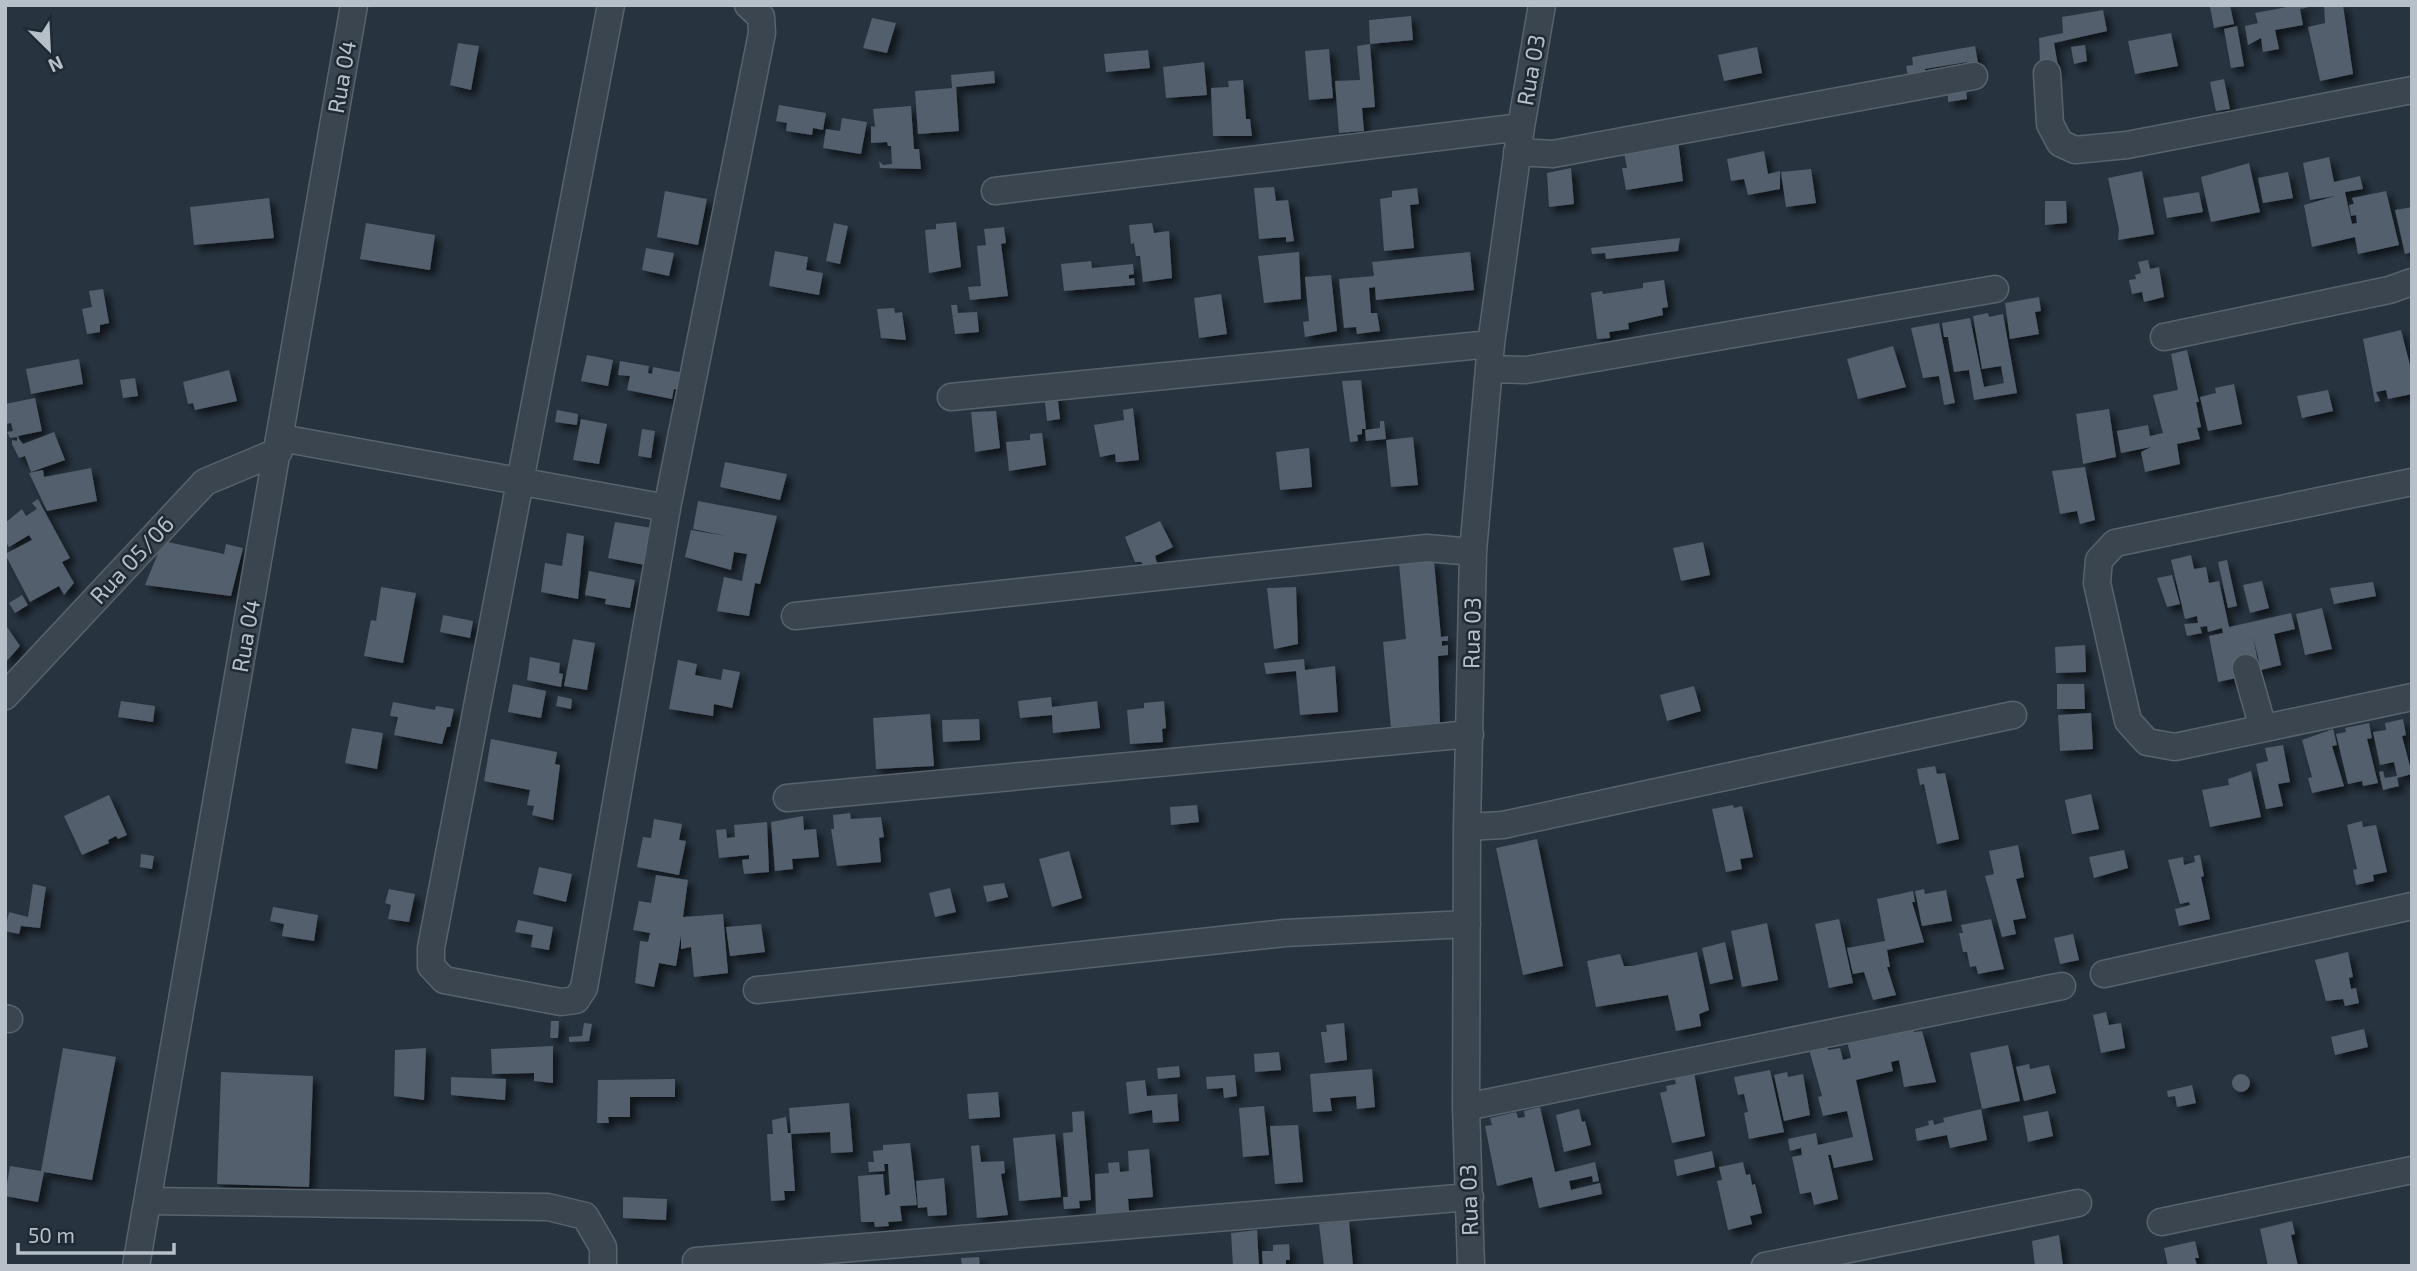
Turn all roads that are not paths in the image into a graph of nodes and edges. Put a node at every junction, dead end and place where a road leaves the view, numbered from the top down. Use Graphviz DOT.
graph roads {
  1 [pos="354,5"];
  2 [pos="611,5"];
  3 [pos="748,5"];
  4 [pos="1542,5"];
  5 [pos="2047,73"];
  6 [pos="1974,76"];
  7 [pos="2412,90"];
  8 [pos="1519,139"];
  9 [pos="995,191"];
  10 [pos="2412,282"];
  11 [pos="1995,289"];
  12 [pos="2164,337"];
  13 [pos="1490,357"];
  14 [pos="951,397"];
  15 [pos="280,444"];
  16 [pos="518,482"];
  17 [pos="2412,482"];
  18 [pos="667,509"];
  19 [pos="1473,552"];
  20 [pos="795,615"];
  21 [pos="2245,668"];
  22 [pos="5,696"];
  23 [pos="2412,697"];
  24 [pos="2013,715"];
  25 [pos="2263,728"];
  26 [pos="1470,734"];
  27 [pos="787,798"];
  28 [pos="1467,827"];
  29 [pos="2412,906"];
  30 [pos="1467,923"];
  31 [pos="2104,974"];
  32 [pos="2062,986"];
  33 [pos="757,990"];
  34 [pos="1466,1107"];
  35 [pos="2412,1170"];
  36 [pos="1470,1197"];
  37 [pos="148,1201"];
  38 [pos="2078,1203"];
  39 [pos="2161,1222"];
  40 [pos="696,1261"];
  41 [pos="136,1266"];
  42 [pos="603,1266"];
  43 [pos="1471,1266"];
  44 [pos="1765,1266"];
  1 -- 15 [label="street, Rua 04"];
  2 -- 16 [label="street"];
  3 -- 18 [label="street"];
  4 -- 8 [label="street, Rua 03"];
  5 -- 7 [label="street"];
  6 -- 8 [label="street"];
  8 -- 9 [label="street"];
  8 -- 13 [label="street, Rua 03"];
  10 -- 12 [label="street"];
  11 -- 13 [label="street"];
  13 -- 14 [label="street"];
  13 -- 19 [label="street, Rua 03"];
  15 -- 16 [label="street"];
  15 -- 22 [label="street, Rua 05/06"];
  15 -- 37 [label="street, Rua 04"];
  16 -- 18 [label="street"];
  16 -- 18 [label="street"];
  17 -- 25 [label="street"];
  19 -- 20 [label="street"];
  19 -- 26 [label="street, Rua 03"];
  21 -- 25 [label="street"];
  23 -- 25 [label="street"];
  24 -- 28 [label="street"];
  26 -- 27 [label="street"];
  26 -- 28 [label="street, Rua 03"];
  28 -- 30 [label="street, Rua 03"];
  29 -- 31 [label="street"];
  30 -- 33 [label="street"];
  30 -- 34 [label="street, Rua 03"];
  32 -- 34 [label="street"];
  34 -- 36 [label="street, Rua 03"];
  35 -- 39 [label="street"];
  36 -- 40 [label="street"];
  36 -- 43 [label="street, Rua 03"];
  37 -- 41 [label="street, Rua 04"];
  37 -- 42 [label="street"];
  38 -- 44 [label="street"];
}
